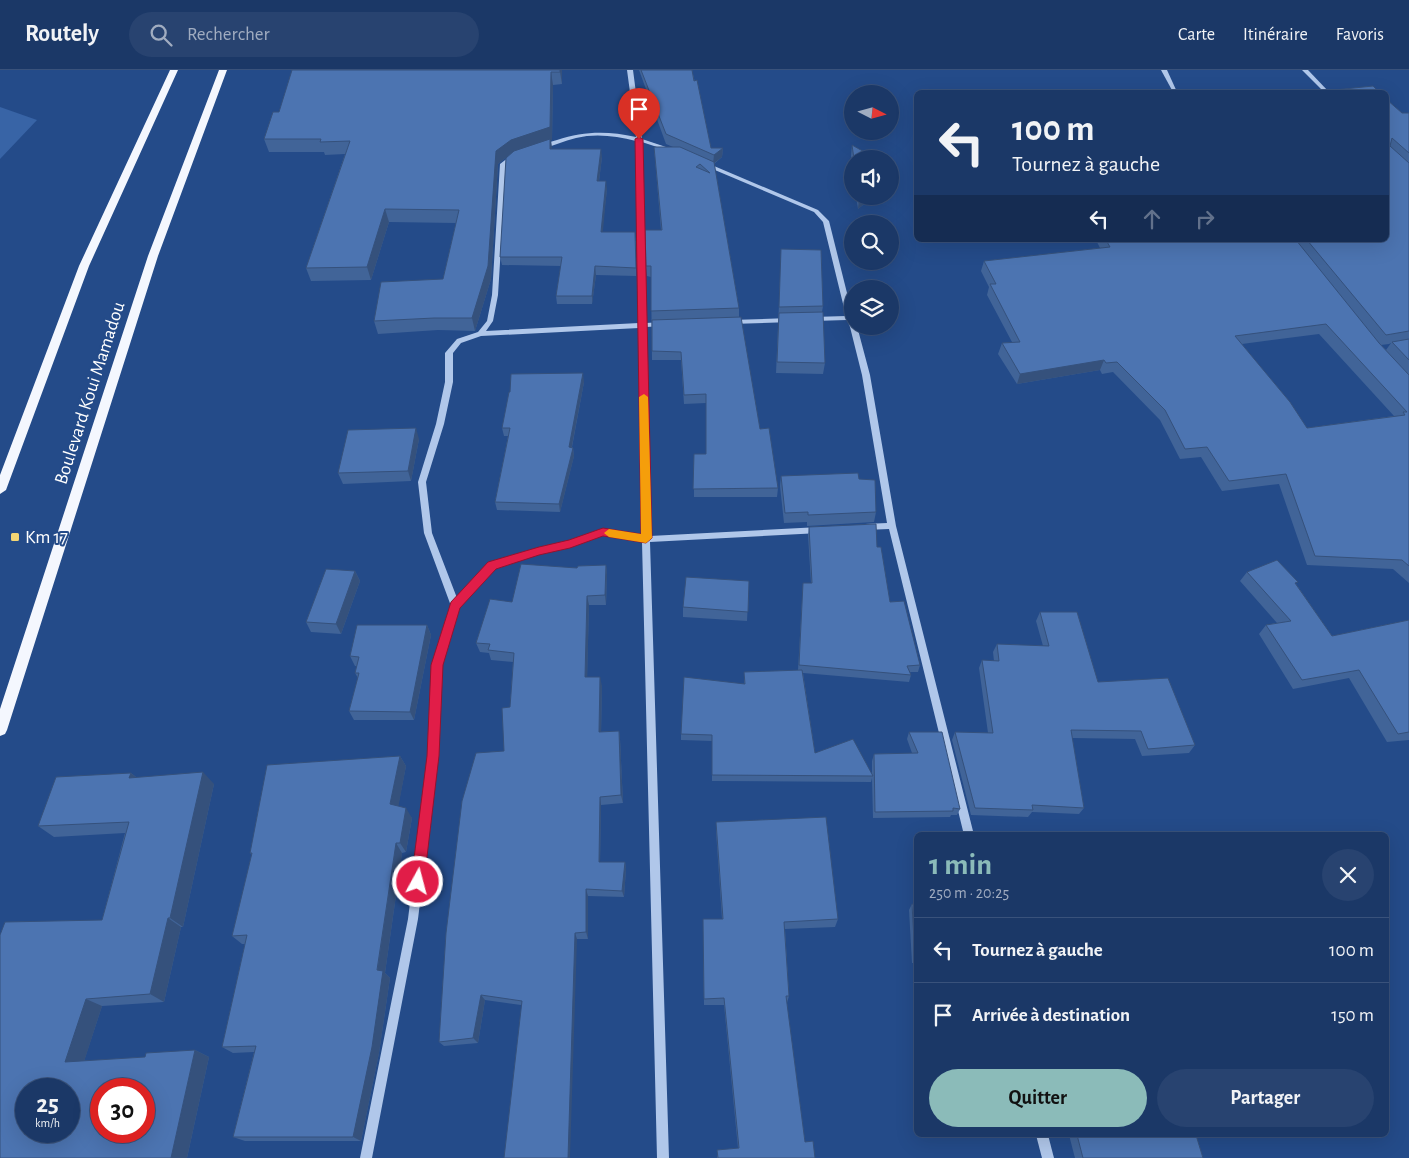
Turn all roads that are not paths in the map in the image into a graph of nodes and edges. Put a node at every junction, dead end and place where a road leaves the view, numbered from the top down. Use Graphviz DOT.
graph roads {
  1 [pos="174,70"];
  2 [pos="223,70"];
  3 [pos="630,70"];
  4 [pos="1164,70"];
  5 [pos="1305,70"];
  6 [pos="1174,90"];
  7 [pos="1325,90"];
  8 [pos="639,139"];
  9 [pos="532,149"];
  10 [pos="522,151"];
  11 [pos="679,153"];
  12 [pos="695,160"];
  13 [pos="844,292"];
  14 [pos="722,322"];
  15 [pos="844,323"];
  16 [pos="672,324"];
  17 [pos="642,325"];
  18 [pos="480,334"];
  19 [pos="855,335"];
  20 [pos="0,490"];
  21 [pos="892,526"];
  22 [pos="853,528"];
  23 [pos="834,529"];
  24 [pos="646,538"];
  25 [pos="455,606"];
  26 [pos="0,730"];
  27 [pos="968,832"];
  28 [pos="1043,1137"];
  29 [pos="366,1158"];
  30 [pos="663,1158"];
  31 [pos="1048,1158"];
  1 -- 20 [label="main road"];
  2 -- 26 [label="main road, Boulevard Koui Mamadou"];
  3 -- 8 [label="street"];
  4 -- 6 [label="street"];
  5 -- 7 [label="street"];
  8 -- 9 [label="street"];
  8 -- 11 [label="street"];
  8 -- 17 [label="street"];
  10 -- 18 [label="street"];
  12 -- 13 [label="street"];
  14 -- 15 [label="street"];
  16 -- 17 [label="street"];
  17 -- 18 [label="street"];
  17 -- 24 [label="street"];
  18 -- 25 [label="street"];
  19 -- 21 [label="street"];
  21 -- 22 [label="street"];
  21 -- 27 [label="street"];
  23 -- 24 [label="street"];
  24 -- 25 [label="street"];
  24 -- 30 [label="street"];
  25 -- 29 [label="street"];
  28 -- 31 [label="street"];
}
